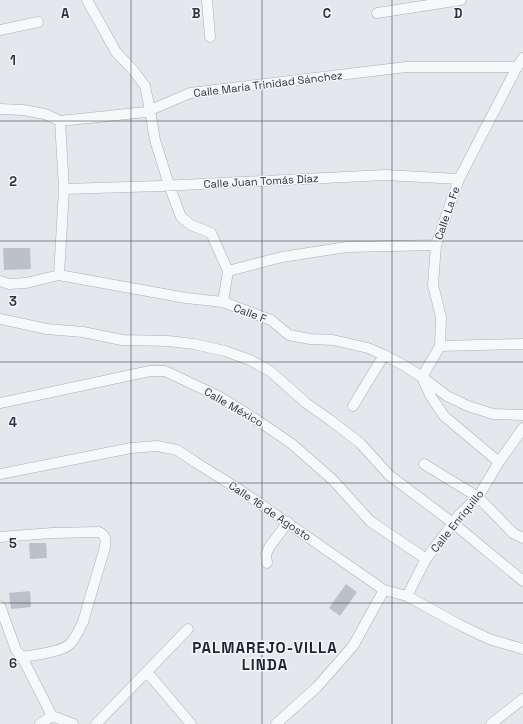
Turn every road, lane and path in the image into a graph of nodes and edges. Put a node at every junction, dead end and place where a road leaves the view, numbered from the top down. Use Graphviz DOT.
graph roads {
  1 [pos="86,0"];
  2 [pos="208,0"];
  3 [pos="461,0"];
  4 [pos="399,5"];
  5 [pos="377,13"];
  6 [pos="38,22"];
  7 [pos="0,30"];
  8 [pos="210,37"];
  9 [pos="523,58"];
  10 [pos="517,67"];
  11 [pos="0,109"];
  12 [pos="150,110"];
  13 [pos="60,121"];
  14 [pos="459,180"];
  15 [pos="170,185"];
  16 [pos="64,189"];
  17 [pos="436,245"];
  18 [pos="228,271"];
  19 [pos="59,275"];
  20 [pos="0,281"];
  21 [pos="223,302"];
  22 [pos="0,319"];
  23 [pos="523,344"];
  24 [pos="440,346"];
  25 [pos="384,355"];
  26 [pos="422,377"];
  27 [pos="0,403"];
  28 [pos="353,406"];
  29 [pos="523,415"];
  30 [pos="523,428"];
  31 [pos="499,462"];
  32 [pos="424,464"];
  33 [pos="0,474"];
  34 [pos="478,497"];
  35 [pos="288,522"];
  36 [pos="453,523"];
  37 [pos="0,537"];
  38 [pos="523,538"];
  39 [pos="426,559"];
  40 [pos="267,563"];
  41 [pos="523,581"];
  42 [pos="384,590"];
  43 [pos="407,596"];
  44 [pos="0,606"];
  45 [pos="188,629"];
  46 [pos="523,649"];
  47 [pos="22,657"];
  48 [pos="148,672"];
  49 [pos="523,699"];
  50 [pos="52,716"];
  51 [pos="40,724"];
  52 [pos="73,724"];
  53 [pos="96,724"];
  54 [pos="191,724"];
  55 [pos="276,724"];
  56 [pos="491,724"];
  1 -- 12 [label="street"];
  2 -- 8 [label="street"];
  3 -- 4 [label="street"];
  4 -- 5 [label="street"];
  6 -- 7 [label="street"];
  9 -- 10 [label="street, Calle La Fe"];
  10 -- 12 [label="street, Calle María Trinidad Sánchez"];
  10 -- 14 [label="street, Calle La Fe"];
  11 -- 13 [label="street, Calle María Trinidad Sánchez"];
  12 -- 13 [label="street, Calle María Trinidad Sánchez"];
  12 -- 15 [label="street"];
  13 -- 16 [label="street"];
  14 -- 15 [label="street, Calle Juan Tomás Díaz"];
  14 -- 17 [label="street, Calle La Fe"];
  15 -- 16 [label="street, Calle Juan Tomás Díaz"];
  15 -- 18 [label="street"];
  16 -- 19 [label="street"];
  17 -- 18 [label="street"];
  17 -- 24 [label="street, Calle La Fe"];
  18 -- 21 [label="street"];
  19 -- 20 [label="street, Calle F"];
  19 -- 21 [label="street, Calle F"];
  21 -- 25 [label="street, Calle F"];
  22 -- 36 [label="street"];
  23 -- 24 [label="street"];
  24 -- 26 [label="street, Calle La Fe"];
  25 -- 26 [label="street, Calle F"];
  25 -- 28 [label="street"];
  26 -- 29 [label="street, Calle F"];
  26 -- 31 [label="street"];
  27 -- 39 [label="street, Calle México"];
  30 -- 31 [label="street, Calle Enriquillo"];
  31 -- 34 [label="street, Calle Enriquillo"];
  32 -- 34 [label="street"];
  33 -- 35 [label="street, Calle 16 de Agosto"];
  34 -- 36 [label="street, Calle Enriquillo"];
  34 -- 38 [label="street"];
  35 -- 40 [label="street"];
  35 -- 42 [label="street, Calle 16 de Agosto"];
  36 -- 39 [label="street, Calle Enriquillo"];
  36 -- 41 [label="street"];
  37 -- 47 [label="street"];
  39 -- 43 [label="street, Calle Enriquillo"];
  42 -- 43 [label="street, Calle 16 de Agosto"];
  42 -- 55 [label="street"];
  43 -- 46 [label="street, Calle 16 de Agosto"];
  44 -- 47 [label="street"];
  45 -- 48 [label="street"];
  47 -- 50 [label="street"];
  48 -- 53 [label="street"];
  48 -- 54 [label="street"];
  49 -- 56 [label="street"];
  50 -- 51 [label="street"];
  50 -- 52 [label="street"];
}
